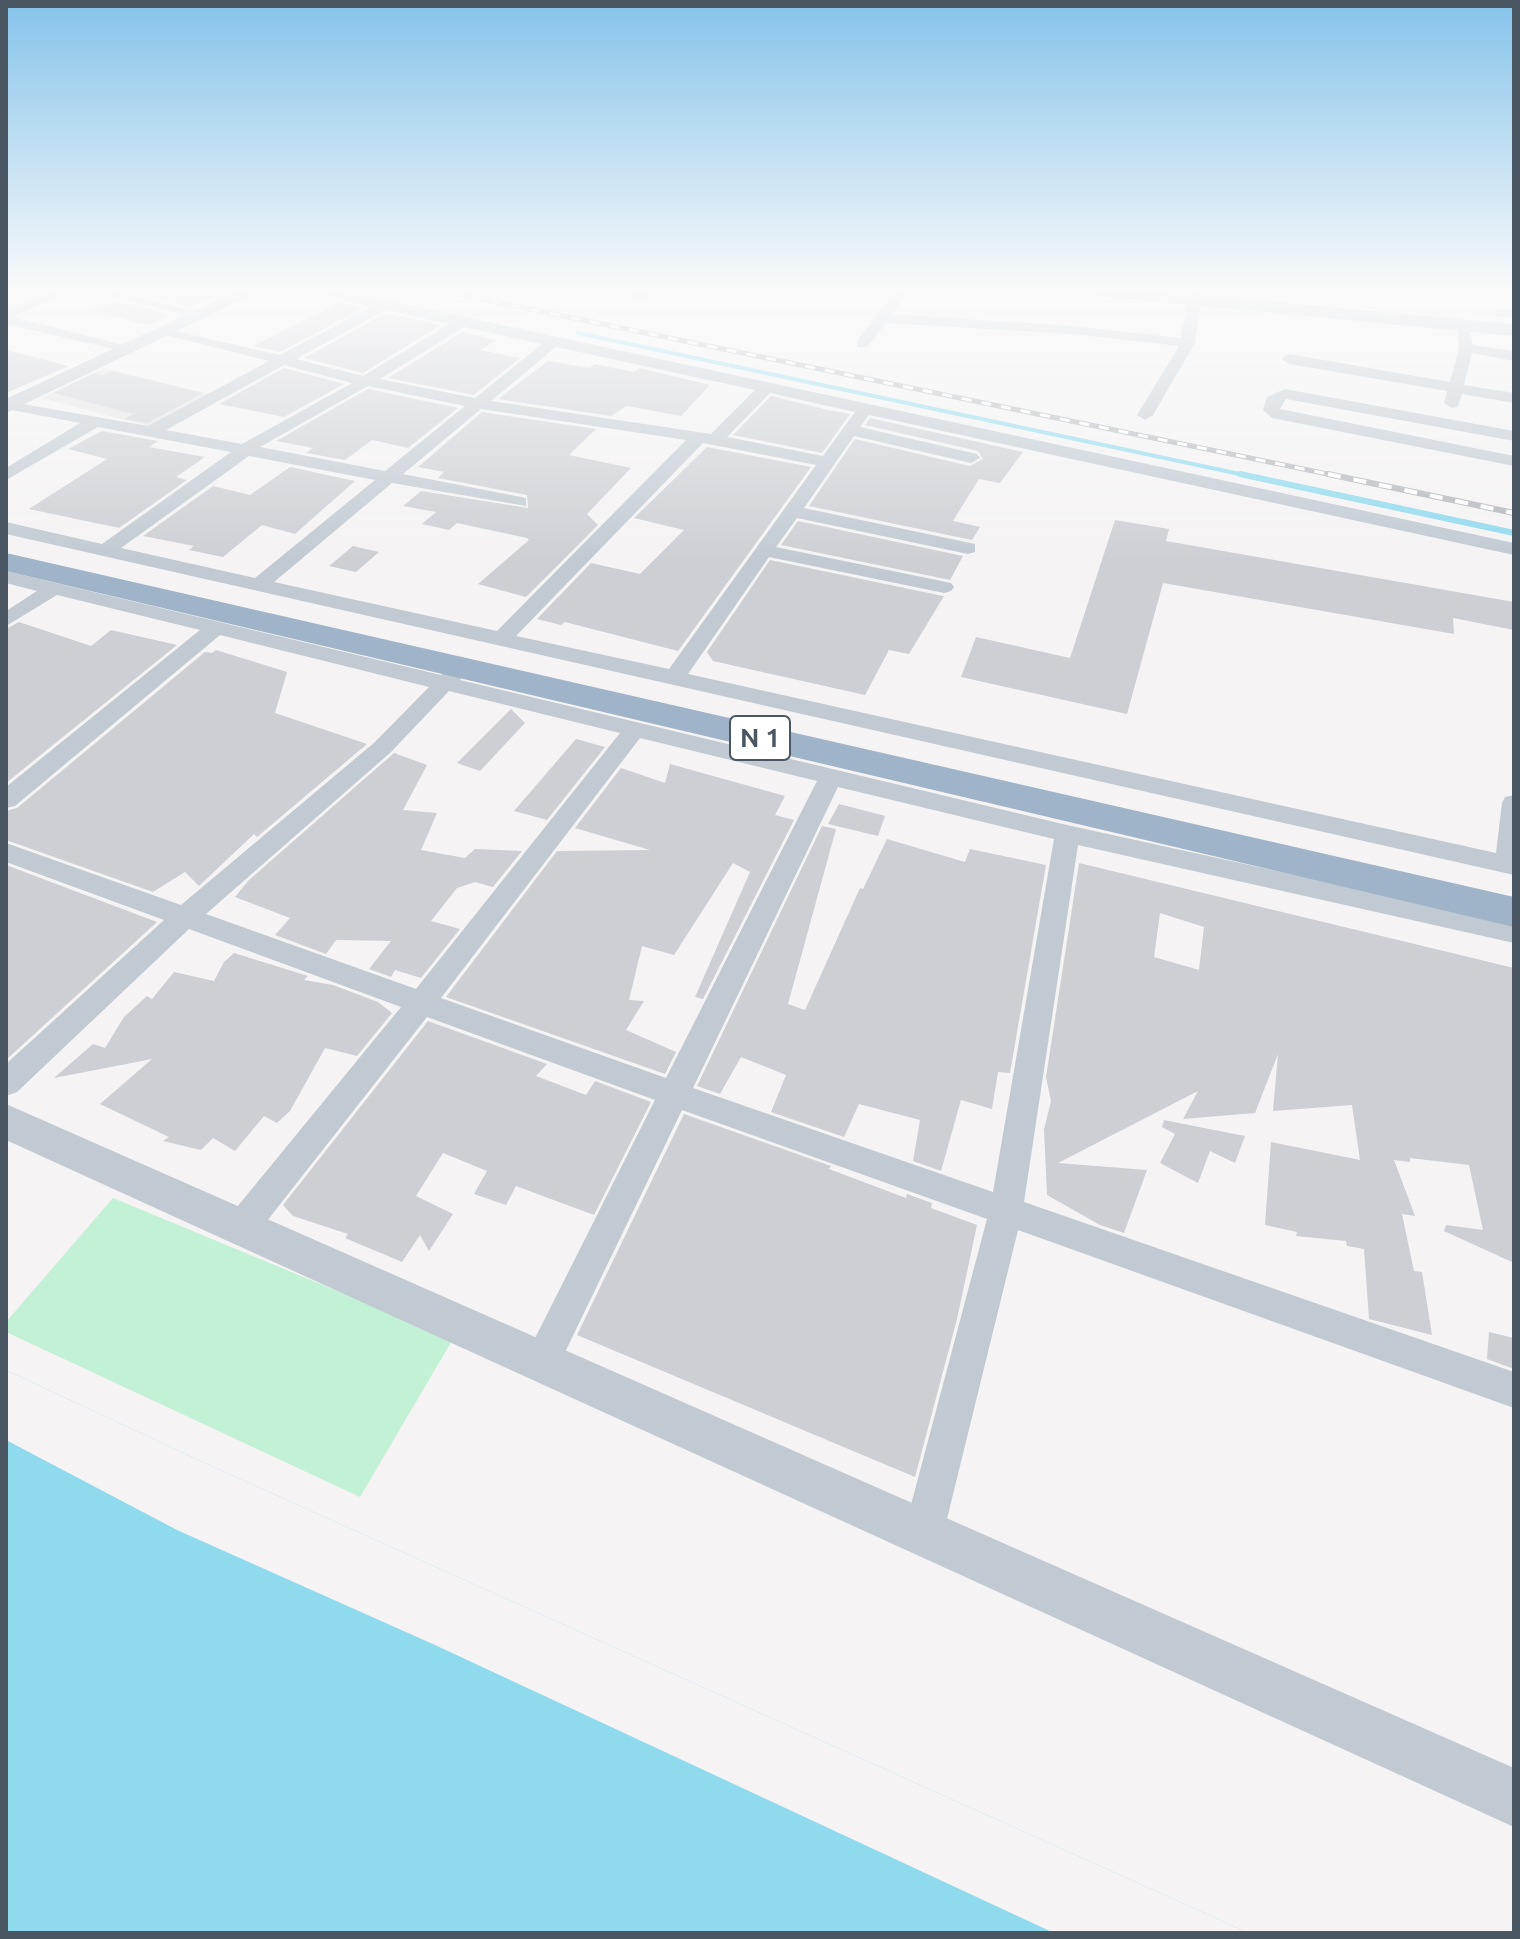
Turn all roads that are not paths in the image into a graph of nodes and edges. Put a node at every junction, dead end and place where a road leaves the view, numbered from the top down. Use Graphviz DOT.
graph roads {
  1 [pos="64,379"];
  2 [pos="246,379"];
  3 [pos="359,379"];
  4 [pos="508,379"];
  5 [pos="732,379"];
  6 [pos="1166,379"];
  7 [pos="1407,379"];
  8 [pos="1458,379"];
  9 [pos="365,381"];
  10 [pos="767,387"];
  11 [pos="1456,388"];
  12 [pos="1514,398"];
  13 [pos="479,404"];
  14 [pos="8,406"];
  15 [pos="865,409"];
  16 [pos="1145,415"];
  17 [pos="96,421"];
  18 [pos="1447,423"];
  19 [pos="851,430"];
  20 [pos="150,432"];
  21 [pos="1514,436"];
  22 [pos="707,439"];
  23 [pos="1441,447"];
  24 [pos="245,449"];
  25 [pos="971,458"];
  26 [pos="1514,461"];
  27 [pos="828,462"];
  28 [pos="6,475"];
  29 [pos="391,477"];
  30 [pos="520,502"];
  31 [pos="794,512"];
  32 [pos="6,528"];
  33 [pos="6,545"];
  34 [pos="968,548"];
  35 [pos="1514,549"];
  36 [pos="104,551"];
  37 [pos="767,551"];
  38 [pos="6,562"];
  39 [pos="6,577"];
  40 [pos="258,585"];
  41 [pos="944,587"];
  42 [pos="53,589"];
  43 [pos="6,620"];
  44 [pos="215,629"];
  45 [pos="503,637"];
  46 [pos="452,676"];
  47 [pos="674,678"];
  48 [pos="634,730"];
  49 [pos="832,775"];
  50 [pos="6,800"];
  51 [pos="1514,803"];
  52 [pos="1067,834"];
  53 [pos="6,852"];
  54 [pos="1511,893"];
  55 [pos="187,915"];
  56 [pos="419,1003"];
  57 [pos="6,1083"];
  58 [pos="673,1094"];
  59 [pos="6,1121"];
  60 [pos="1006,1210"];
  61 [pos="240,1229"];
  62 [pos="541,1362"];
  63 [pos="1514,1390"];
  64 [pos="924,1531"];
  65 [pos="1514,1798"];
  1 -- 14 [label="street"];
  2 -- 20 [label="street"];
  3 -- 9 [label="street"];
  4 -- 13 [label="street"];
  5 -- 10 [label="street"];
  6 -- 16 [label="street"];
  7 -- 11 [label="street"];
  8 -- 11 [label="street"];
  9 -- 13 [label="street"];
  9 -- 24 [label="street"];
  10 -- 15 [label="street"];
  10 -- 22 [label="street"];
  11 -- 12 [label="street"];
  11 -- 18 [label="street"];
  13 -- 22 [label="street"];
  13 -- 29 [label="street"];
  14 -- 17 [label="street"];
  15 -- 19 [label="street"];
  15 -- 35 [label="street"];
  17 -- 20 [label="street"];
  17 -- 28 [label="street"];
  18 -- 21 [label="street"];
  18 -- 23 [label="street"];
  18 -- 23 [label="street"];
  19 -- 25 [label="street"];
  19 -- 27 [label="street"];
  20 -- 24 [label="street"];
  22 -- 27 [label="street"];
  22 -- 45 [label="street"];
  23 -- 26 [label="street"];
  24 -- 29 [label="street"];
  24 -- 36 [label="street"];
  27 -- 31 [label="street"];
  29 -- 30 [label="street"];
  29 -- 40 [label="street"];
  31 -- 34 [label="street"];
  31 -- 37 [label="street"];
  32 -- 36 [label="street"];
  33 -- 54 [label="highway, N 1"];
  36 -- 40 [label="street"];
  37 -- 41 [label="street"];
  37 -- 47 [label="street"];
  38 -- 46 [label="highway, N 1"];
  39 -- 42 [label="street"];
  40 -- 45 [label="street"];
  42 -- 43 [label="street"];
  42 -- 44 [label="street"];
  44 -- 46 [label="street"];
  44 -- 50 [label="street"];
  45 -- 47 [label="street"];
  46 -- 48 [label="street"];
  46 -- 54 [label="highway, N 1"];
  46 -- 55 [label="street"];
  47 -- 54 [label="street"];
  48 -- 49 [label="street"];
  48 -- 56 [label="street"];
  49 -- 52 [label="street"];
  49 -- 58 [label="street"];
  51 -- 54 [label="street"];
  52 -- 54 [label="street"];
  52 -- 60 [label="street"];
  53 -- 55 [label="street"];
  55 -- 56 [label="street"];
  55 -- 57 [label="street"];
  56 -- 58 [label="street"];
  56 -- 61 [label="street"];
  58 -- 60 [label="street"];
  58 -- 62 [label="street"];
  59 -- 61 [label="street"];
  60 -- 63 [label="street"];
  60 -- 64 [label="street"];
  61 -- 62 [label="street"];
  62 -- 64 [label="street"];
  64 -- 65 [label="street"];
}
